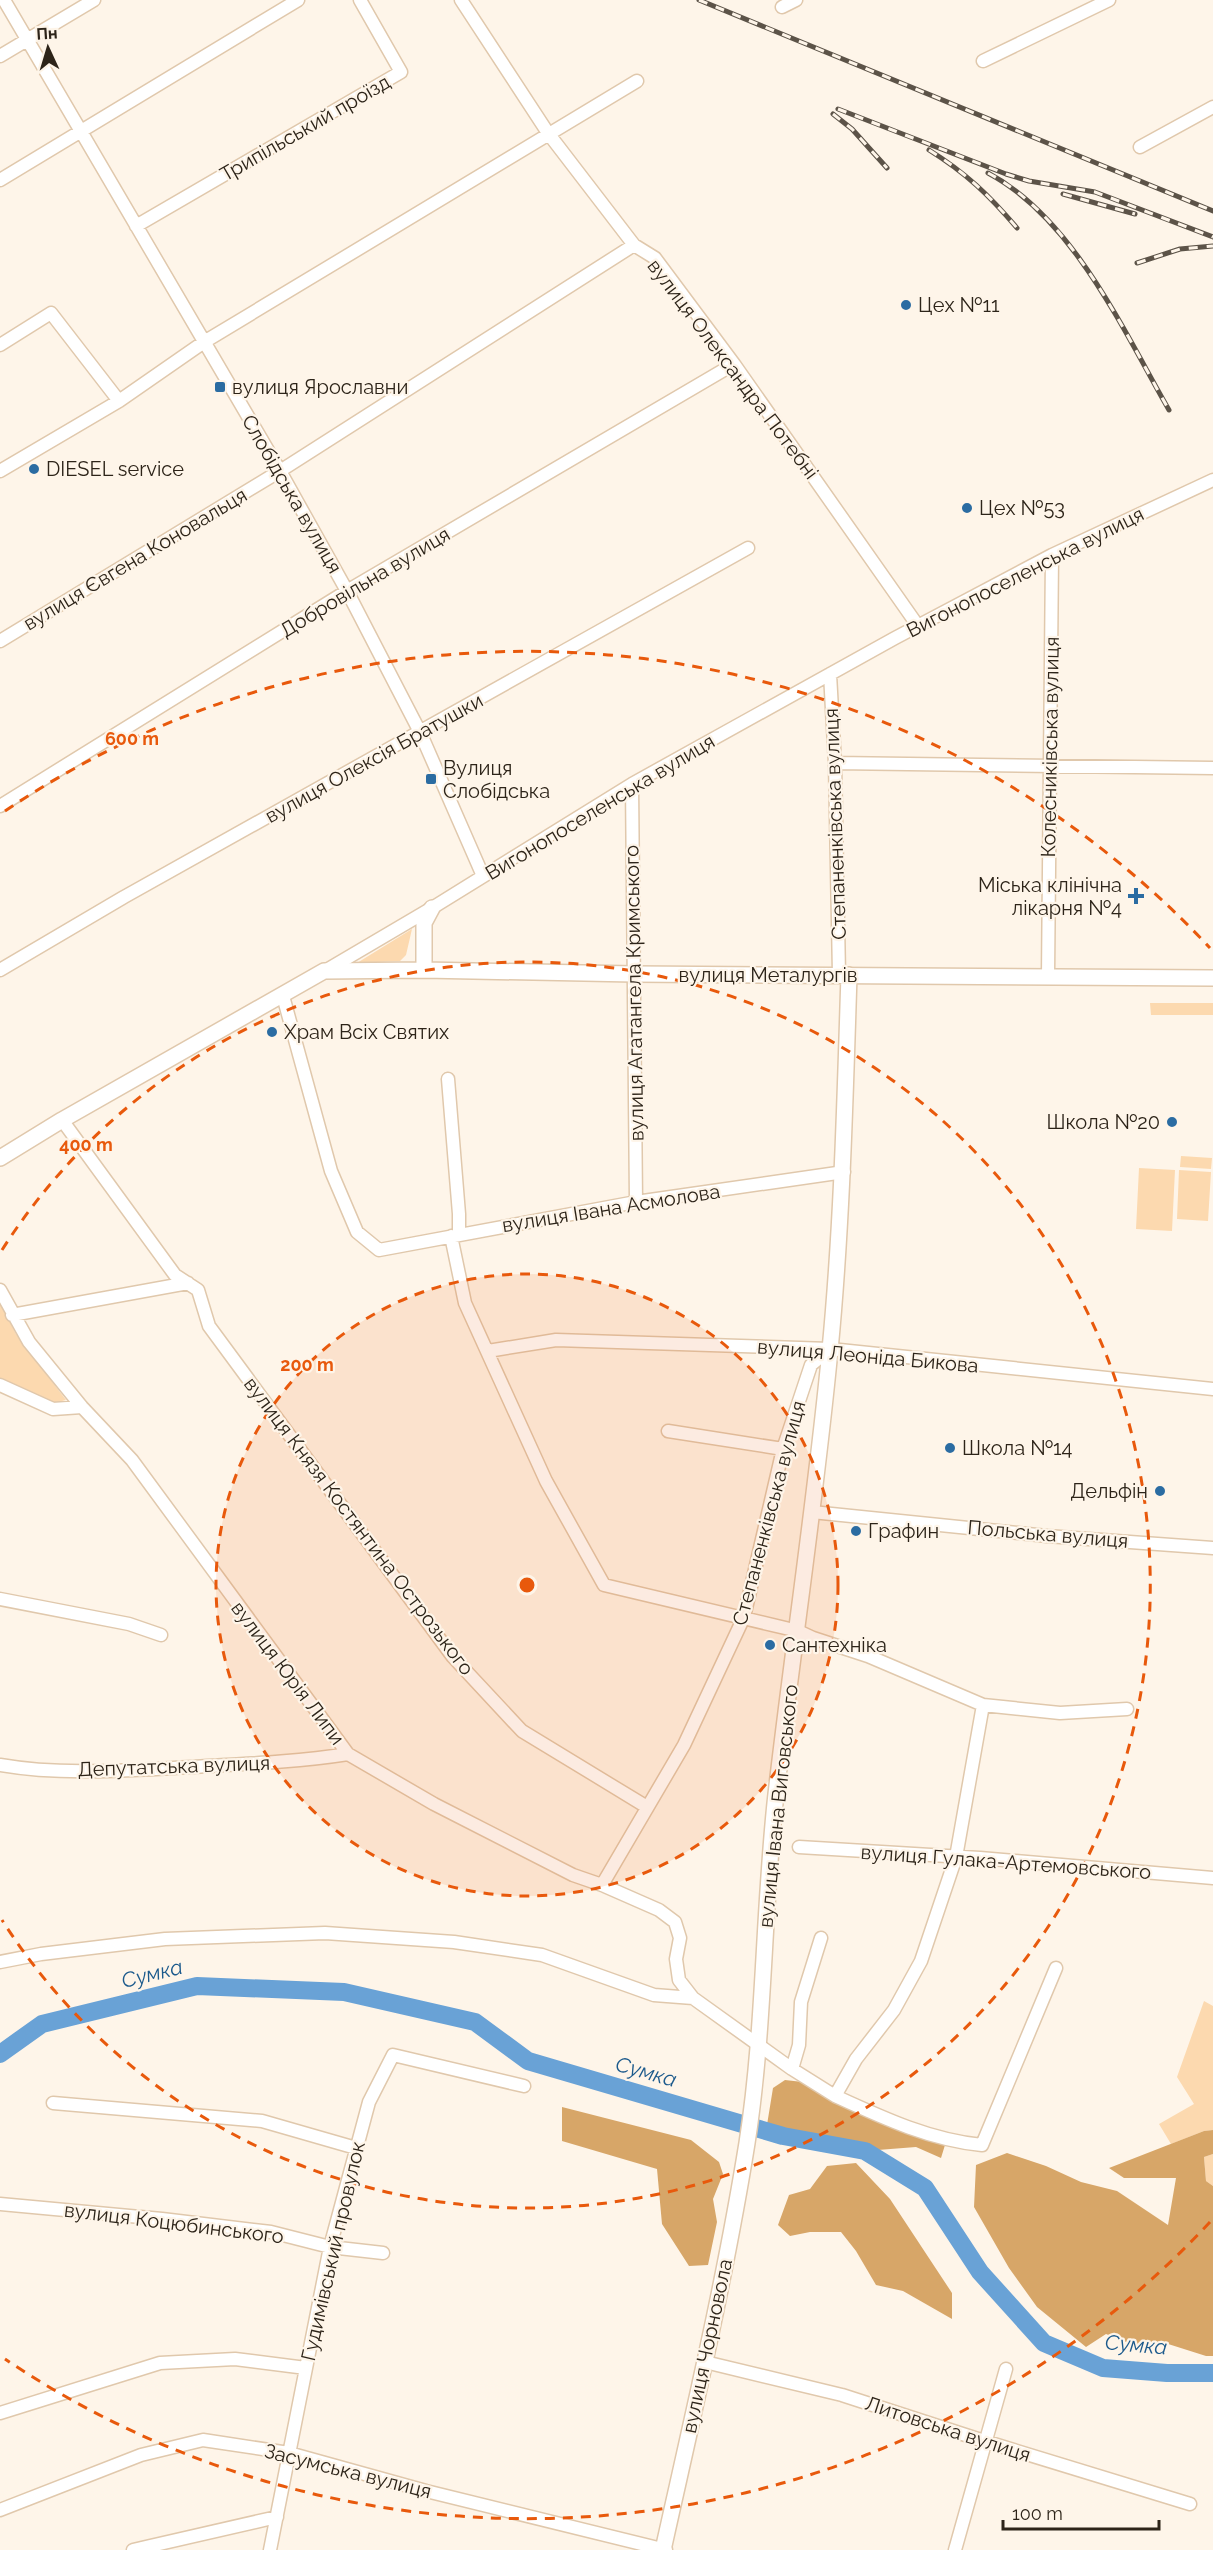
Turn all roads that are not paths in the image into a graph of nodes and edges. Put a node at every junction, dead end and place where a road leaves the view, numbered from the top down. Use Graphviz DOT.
graph roads {
  1 [pos="4,0"];
  2 [pos="94,0"];
  3 [pos="298,0"];
  4 [pos="360,0"];
  5 [pos="461,0"];
  6 [pos="796,0"];
  7 [pos="1109,0"];
  8 [pos="782,7"];
  9 [pos="28,39"];
  10 [pos="0,56"];
  11 [pos="983,61"];
  12 [pos="637,81"];
  13 [pos="1213,107"];
  14 [pos="81,131"];
  15 [pos="549,133"];
  16 [pos="1140,147"];
  17 [pos="0,180"];
  18 [pos="136,226"];
  19 [pos="634,245"];
  20 [pos="204,342"];
  21 [pos="0,345"];
  22 [pos="734,364"];
  23 [pos="119,401"];
  24 [pos="0,471"];
  25 [pos="279,471"];
  26 [pos="1213,480"];
  27 [pos="748,548"];
  28 [pos="1052,555"];
  29 [pos="347,591"];
  30 [pos="918,626"];
  31 [pos="0,641"];
  32 [pos="830,674"];
  33 [pos="420,732"];
  34 [pos="835,763"];
  35 [pos="1050,768"];
  36 [pos="1213,768"];
  37 [pos="632,784"];
  38 [pos="0,806"];
  39 [pos="483,876"];
  40 [pos="432,908"];
  41 [pos="0,970"];
  42 [pos="424,970"];
  43 [pos="324,971"];
  44 [pos="634,974"];
  45 [pos="844,975"];
  46 [pos="1048,976"];
  47 [pos="1213,978"];
  48 [pos="282,996"];
  49 [pos="448,1079"];
  50 [pos="62,1120"];
  51 [pos="0,1158"];
  52 [pos="844,1172"];
  53 [pos="636,1202"];
  54 [pos="455,1235"];
  55 [pos="188,1283"];
  56 [pos="0,1290"];
  57 [pos="12,1315"];
  58 [pos="830,1349"];
  59 [pos="488,1351"];
  60 [pos="0,1385"];
  61 [pos="1213,1389"];
  62 [pos="82,1407"];
  63 [pos="668,1431"];
  64 [pos="783,1449"];
  65 [pos="812,1512"];
  66 [pos="1213,1548"];
  67 [pos="0,1599"];
  68 [pos="744,1617"];
  69 [pos="798,1631"];
  70 [pos="160,1635"];
  71 [pos="983,1705"];
  72 [pos="1127,1709"];
  73 [pos="348,1754"];
  74 [pos="0,1765"];
  75 [pos="647,1807"];
  76 [pos="799,1847"];
  77 [pos="956,1857"];
  78 [pos="1213,1878"];
  79 [pos="602,1885"];
  80 [pos="821,1938"];
  81 [pos="0,1962"];
  82 [pos="1056,1968"];
  83 [pos="693,1998"];
  84 [pos="757,2044"];
  85 [pos="792,2069"];
  86 [pos="524,2086"];
  87 [pos="753,2086"];
  88 [pos="835,2096"];
  89 [pos="53,2103"];
  90 [pos="356,2148"];
  91 [pos="0,2204"];
  92 [pos="330,2247"];
  93 [pos="383,2253"];
  94 [pos="705,2362"];
  95 [pos="306,2368"];
  96 [pos="1006,2369"];
  97 [pos="0,2413"];
  98 [pos="984,2441"];
  99 [pos="289,2452"];
  100 [pos="1190,2504"];
  101 [pos="0,2510"];
  102 [pos="277,2517"];
  103 [pos="133,2550"];
  104 [pos="270,2550"];
  105 [pos="664,2550"];
  106 [pos="955,2550"];
  1 -- 9 [label="street, Слобідська вулиця"];
  2 -- 9 [label="street"];
  3 -- 14 [label="street"];
  4 -- 18 [label="street, Трипільський проїзд"];
  5 -- 15 [label="street, вулиця Олександра Потебні"];
  6 -- 8 [label="street"];
  7 -- 11 [label="street"];
  9 -- 10 [label="street"];
  9 -- 14 [label="street, Слобідська вулиця"];
  12 -- 15 [label="street"];
  13 -- 16 [label="street"];
  14 -- 17 [label="street"];
  14 -- 18 [label="street, Слобідська вулиця"];
  15 -- 19 [label="street, вулиця Олександра Потебні"];
  15 -- 20 [label="street"];
  18 -- 20 [label="street, Слобідська вулиця"];
  19 -- 22 [label="street, вулиця Олександра Потебні"];
  19 -- 25 [label="street, вулиця Євгена Коновальця"];
  20 -- 23 [label="street"];
  20 -- 25 [label="street, Слобідська вулиця"];
  21 -- 23 [label="street"];
  22 -- 29 [label="street, Добровільна вулиця"];
  22 -- 30 [label="street, вулиця Олександра Потебні"];
  23 -- 24 [label="street"];
  25 -- 29 [label="street, Слобідська вулиця"];
  25 -- 31 [label="street, вулиця Євгена Коновальця"];
  26 -- 28 [label="street, Вигонопоселенська вулиця"];
  27 -- 33 [label="street, вулиця Олексія Братушки"];
  28 -- 30 [label="street, Вигонопоселенська вулиця"];
  28 -- 35 [label="street, Колесниківська вулиця"];
  29 -- 33 [label="street, Слобідська вулиця"];
  29 -- 38 [label="street, Добровільна вулиця"];
  30 -- 32 [label="street, Вигонопоселенська вулиця"];
  32 -- 34 [label="street, Степаненківська вулиця"];
  32 -- 37 [label="street, Вигонопоселенська вулиця"];
  33 -- 39 [label="street, Слобідська вулиця"];
  33 -- 41 [label="street, вулиця Олексія Братушки"];
  34 -- 35 [label="street"];
  34 -- 45 [label="street, Степаненківська вулиця"];
  35 -- 36 [label="street"];
  35 -- 46 [label="street, Колесниківська вулиця"];
  37 -- 39 [label="street, Вигонопоселенська вулиця"];
  37 -- 44 [label="street, вулиця Агатангела Кримського"];
  39 -- 40 [label="street, Вигонопоселенська вулиця"];
  40 -- 42 [label="main road"];
  40 -- 43 [label="street, Вигонопоселенська вулиця"];
  42 -- 43 [label="main road, вулиця Металургів"];
  42 -- 44 [label="main road, вулиця Металургів"];
  43 -- 48 [label="main road, Вигонопоселенська вулиця"];
  44 -- 45 [label="main road, вулиця Металургів"];
  44 -- 53 [label="street, вулиця Агатангела Кримського"];
  45 -- 46 [label="main road, вулиця Металургів"];
  45 -- 52 [label="main road, Степаненківська вулиця"];
  46 -- 47 [label="main road, вулиця Металургів"];
  48 -- 50 [label="main road, Вигонопоселенська вулиця"];
  48 -- 54 [label="street, вулиця Івана Асмолова"];
  49 -- 54 [label="street"];
  50 -- 51 [label="main road, Вигонопоселенська вулиця"];
  50 -- 55 [label="street, вулиця Князя Костянтина Острозького"];
  52 -- 53 [label="street, вулиця Івана Асмолова"];
  52 -- 58 [label="main road, Степаненківська вулиця"];
  53 -- 54 [label="street, вулиця Івана Асмолова"];
  54 -- 59 [label="street"];
  55 -- 57 [label="street"];
  55 -- 75 [label="street, вулиця Князя Костянтина Острозького"];
  56 -- 57 [label="street, вулиця Юрія Липи"];
  57 -- 62 [label="street, вулиця Юрія Липи"];
  58 -- 59 [label="street, вулиця Леоніда Бикова"];
  58 -- 61 [label="street, вулиця Леоніда Бикова"];
  58 -- 64 [label="street, Степаненківська вулиця"];
  58 -- 65 [label="main road, вулиця Івана Виговського"];
  59 -- 68 [label="street"];
  60 -- 62 [label="street"];
  62 -- 73 [label="street, вулиця Юрія Липи"];
  63 -- 64 [label="street"];
  64 -- 68 [label="street, Степаненківська вулиця"];
  65 -- 66 [label="street, Польська вулиця"];
  65 -- 69 [label="main road, вулиця Івана Виговського"];
  67 -- 70 [label="street"];
  68 -- 69 [label="street"];
  68 -- 75 [label="street, Степаненківська вулиця"];
  69 -- 71 [label="street"];
  69 -- 84 [label="main road, вулиця Івана Виговського"];
  71 -- 72 [label="street"];
  71 -- 77 [label="street"];
  73 -- 74 [label="street, Депутатська вулиця"];
  73 -- 79 [label="street, вулиця Юрія Липи"];
  75 -- 79 [label="street, Степаненківська вулиця"];
  76 -- 77 [label="street, вулиця Гулака-Артемовського"];
  77 -- 78 [label="street, вулиця Гулака-Артемовського"];
  77 -- 88 [label="street"];
  79 -- 83 [label="street, вулиця Юрія Липи"];
  80 -- 85 [label="street"];
  81 -- 83 [label="street"];
  82 -- 88 [label="street"];
  83 -- 84 [label="street"];
  84 -- 85 [label="street"];
  84 -- 87 [label="main road, вулиця Івана Виговського"];
  85 -- 88 [label="street"];
  86 -- 90 [label="street, Гудимівський провулок"];
  87 -- 94 [label="main road, вулиця Чорновола"];
  89 -- 90 [label="street"];
  90 -- 92 [label="street, Гудимівський провулок"];
  91 -- 92 [label="street, вулиця Коцюбинського"];
  92 -- 93 [label="street, вулиця Коцюбинського"];
  92 -- 95 [label="street, Гудимівський провулок"];
  94 -- 98 [label="street, Литовська вулиця"];
  94 -- 105 [label="main road, вулиця Чорновола"];
  95 -- 97 [label="street"];
  95 -- 99 [label="street, Гудимівський провулок"];
  96 -- 98 [label="street"];
  98 -- 100 [label="street, Литовська вулиця"];
  98 -- 106 [label="street"];
  99 -- 101 [label="street, Засумська вулиця"];
  99 -- 102 [label="street, Гудимівський провулок"];
  99 -- 105 [label="street, Засумська вулиця"];
  102 -- 103 [label="street"];
  102 -- 104 [label="street, Гудимівський провулок"];
}
